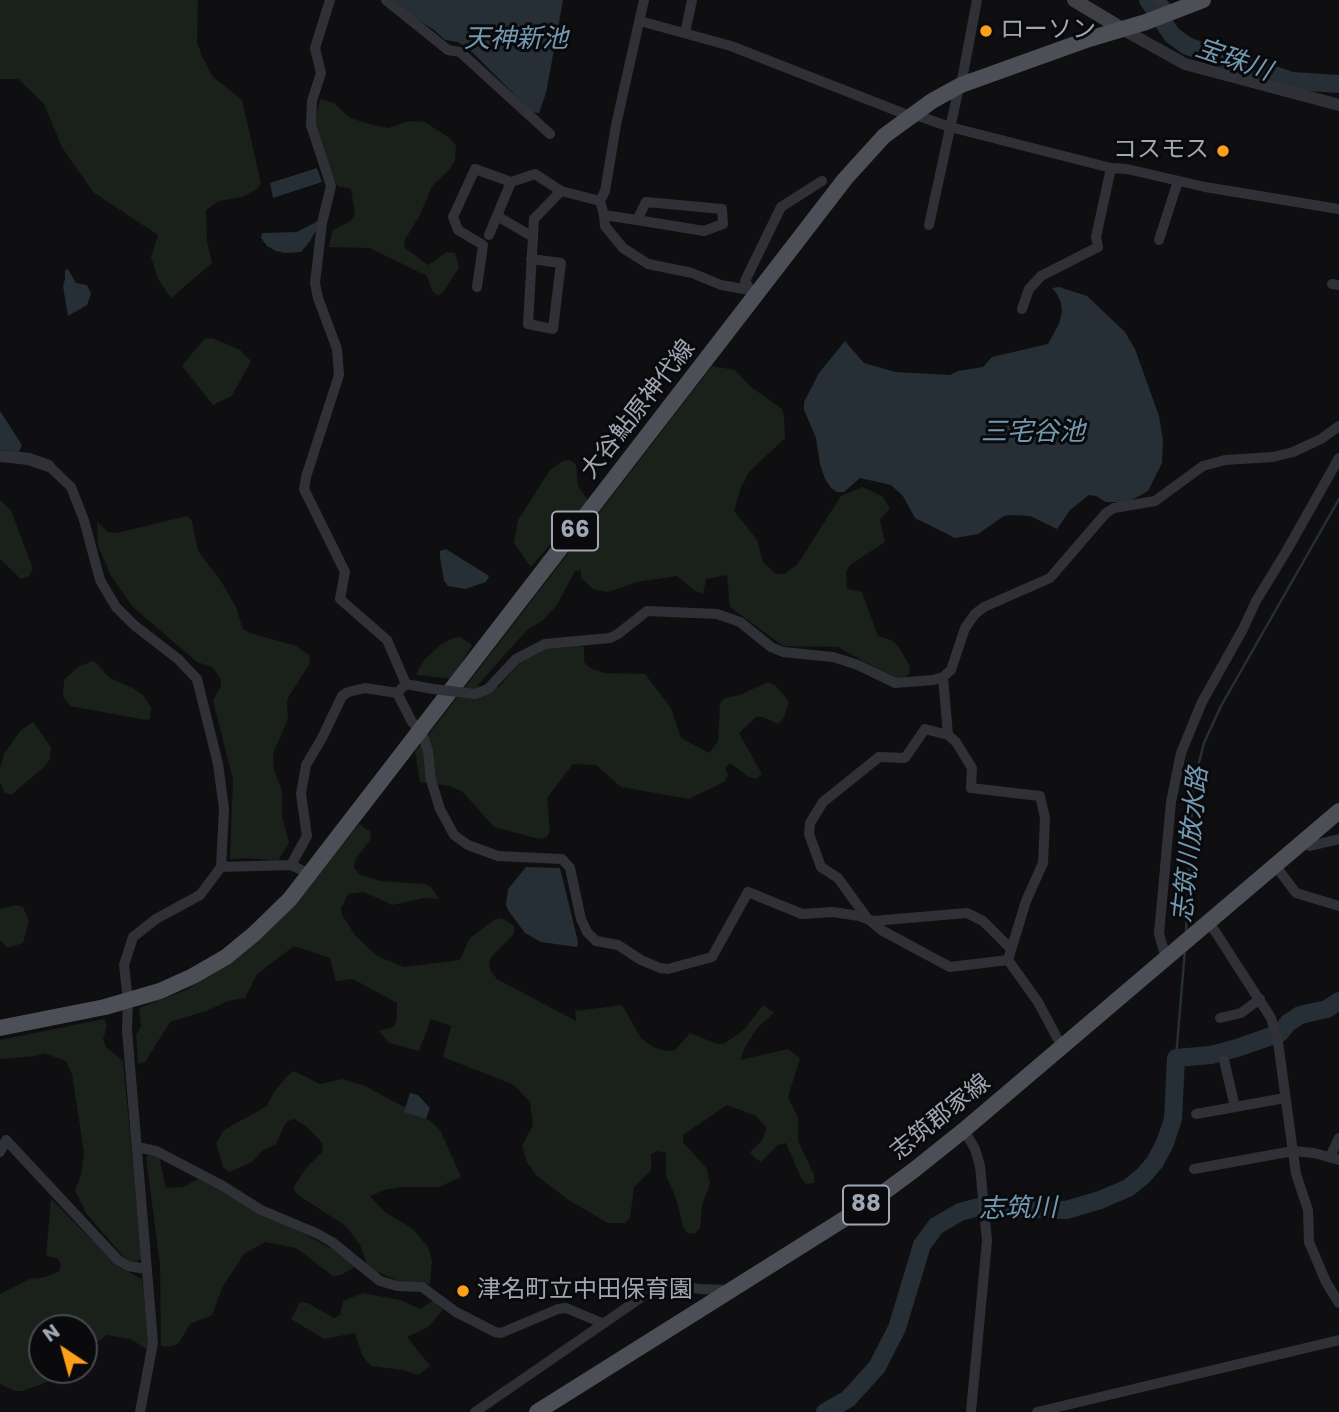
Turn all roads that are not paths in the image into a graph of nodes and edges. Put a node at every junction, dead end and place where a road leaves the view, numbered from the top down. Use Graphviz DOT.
graph roads {
  1 [pos="330,0"];
  2 [pos="386,0"];
  3 [pos="644,0"];
  4 [pos="692,0"];
  5 [pos="977,0"];
  6 [pos="1074,0"];
  7 [pos="1203,0"];
  8 [pos="1187,3"];
  9 [pos="1164,7"];
  10 [pos="640,21"];
  11 [pos="1122,29"];
  12 [pos="685,33"];
  13 [pos="960,86"];
  14 [pos="1339,105"];
  15 [pos="912,115"];
  16 [pos="950,127"];
  17 [pos="550,134"];
  18 [pos="1111,167"];
  19 [pos="822,181"];
  20 [pos="1178,181"];
  21 [pos="511,182"];
  22 [pos="561,191"];
  23 [pos="600,201"];
  24 [pos="1339,209"];
  25 [pos="604,215"];
  26 [pos="497,216"];
  27 [pos="637,220"];
  28 [pos="929,225"];
  29 [pos="489,235"];
  30 [pos="533,237"];
  31 [pos="1159,240"];
  32 [pos="531,259"];
  33 [pos="477,286"];
  34 [pos="752,294"];
  35 [pos="1022,309"];
  36 [pos="1339,426"];
  37 [pos="0,456"];
  38 [pos="1339,458"];
  39 [pos="49,467"];
  40 [pos="943,677"];
  41 [pos="406,684"];
  42 [pos="397,693"];
  43 [pos="421,730"];
  44 [pos="948,735"];
  45 [pos="1339,811"];
  46 [pos="1339,839"];
  47 [pos="1303,841"];
  48 [pos="291,865"];
  49 [pos="1275,865"];
  50 [pos="221,867"];
  51 [pos="310,874"];
  52 [pos="1339,906"];
  53 [pos="867,918"];
  54 [pos="1206,925"];
  55 [pos="1010,954"];
  56 [pos="1166,958"];
  57 [pos="1260,999"];
  58 [pos="128,1001"];
  59 [pos="1220,1018"];
  60 [pos="0,1028"];
  61 [pos="1062,1047"];
  62 [pos="1224,1060"];
  63 [pos="1285,1098"];
  64 [pos="1235,1107"];
  65 [pos="1196,1114"];
  66 [pos="964,1130"];
  67 [pos="1339,1138"];
  68 [pos="137,1147"];
  69 [pos="1293,1151"];
  70 [pos="0,1153"];
  71 [pos="1334,1159"];
  72 [pos="1194,1169"];
  73 [pos="147,1269"];
  74 [pos="729,1290"];
  75 [pos="1339,1303"];
  76 [pos="602,1323"];
  77 [pos="1339,1339"];
  78 [pos="140,1412"];
  79 [pos="475,1412"];
  80 [pos="537,1412"];
  81 [pos="971,1412"];
  82 [pos="1037,1412"];
  1 -- 41 [label="street"];
  2 -- 17 [label="street"];
  3 -- 10 [label="street"];
  4 -- 12 [label="street"];
  5 -- 13 [label="street"];
  6 -- 11 [label="main road"];
  7 -- 8 [label="main road, 大谷鮎原神代線 / 66"];
  8 -- 9 [label="main road, 大谷鮎原神代線 / 66"];
  9 -- 11 [label="main road, 大谷鮎原神代線 / 66"];
  10 -- 12 [label="street"];
  10 -- 23 [label="street"];
  11 -- 13 [label="main road, 大谷鮎原神代線 / 66"];
  11 -- 14 [label="street"];
  12 -- 15 [label="street"];
  13 -- 15 [label="main road, 大谷鮎原神代線 / 66"];
  13 -- 16 [label="street"];
  15 -- 16 [label="street"];
  15 -- 34 [label="main road, 大谷鮎原神代線 / 66"];
  16 -- 18 [label="street"];
  16 -- 28 [label="street"];
  18 -- 20 [label="street"];
  18 -- 35 [label="street"];
  19 -- 34 [label="street"];
  20 -- 24 [label="street"];
  20 -- 31 [label="street"];
  21 -- 22 [label="street"];
  21 -- 26 [label="street"];
  21 -- 33 [label="street"];
  22 -- 23 [label="street"];
  22 -- 30 [label="street"];
  23 -- 25 [label="street"];
  25 -- 27 [label="street"];
  25 -- 34 [label="street"];
  26 -- 29 [label="street"];
  26 -- 30 [label="street"];
  27 -- 27 [label="street"];
  30 -- 32 [label="street"];
  32 -- 32 [label="street"];
  34 -- 43 [label="main road, 大谷鮎原神代線 / 66"];
  36 -- 40 [label="street"];
  37 -- 39 [label="street"];
  38 -- 56 [label="street"];
  39 -- 50 [label="street"];
  40 -- 41 [label="street, bridge"];
  40 -- 44 [label="street"];
  41 -- 42 [label="street"];
  42 -- 43 [label="street"];
  42 -- 48 [label="street"];
  43 -- 51 [label="main road, 大谷鮎原神代線 / 66"];
  43 -- 53 [label="street"];
  44 -- 53 [label="street"];
  44 -- 55 [label="street"];
  45 -- 47 [label="main road, 志筑郡家線 / 88"];
  46 -- 47 [label="street"];
  47 -- 49 [label="main road, 志筑郡家線 / 88"];
  48 -- 50 [label="street"];
  48 -- 51 [label="street"];
  49 -- 52 [label="street"];
  49 -- 54 [label="main road, 志筑郡家線 / 88"];
  50 -- 58 [label="street"];
  51 -- 58 [label="main road, 大谷鮎原神代線 / 66"];
  53 -- 55 [label="street"];
  53 -- 55 [label="street"];
  54 -- 56 [label="main road, 志筑郡家線 / 88"];
  54 -- 57 [label="street"];
  55 -- 61 [label="street"];
  56 -- 61 [label="main road, 志筑郡家線 / 88"];
  57 -- 59 [label="street"];
  57 -- 63 [label="street"];
  58 -- 60 [label="main road, 大谷鮎原神代線 / 66"];
  58 -- 68 [label="street"];
  61 -- 66 [label="main road, 志筑郡家線 / 88"];
  62 -- 64 [label="street"];
  63 -- 64 [label="street"];
  63 -- 69 [label="street"];
  64 -- 65 [label="street"];
  66 -- 74 [label="main road, 志筑郡家線 / 88"];
  66 -- 81 [label="street"];
  67 -- 71 [label="street"];
  68 -- 73 [label="street"];
  68 -- 76 [label="street"];
  69 -- 71 [label="street"];
  69 -- 72 [label="street"];
  69 -- 75 [label="street"];
  70 -- 73 [label="street"];
  73 -- 78 [label="street"];
  74 -- 76 [label="street"];
  74 -- 80 [label="main road, 志筑郡家線 / 88"];
  76 -- 79 [label="street"];
  77 -- 82 [label="street"];
}
